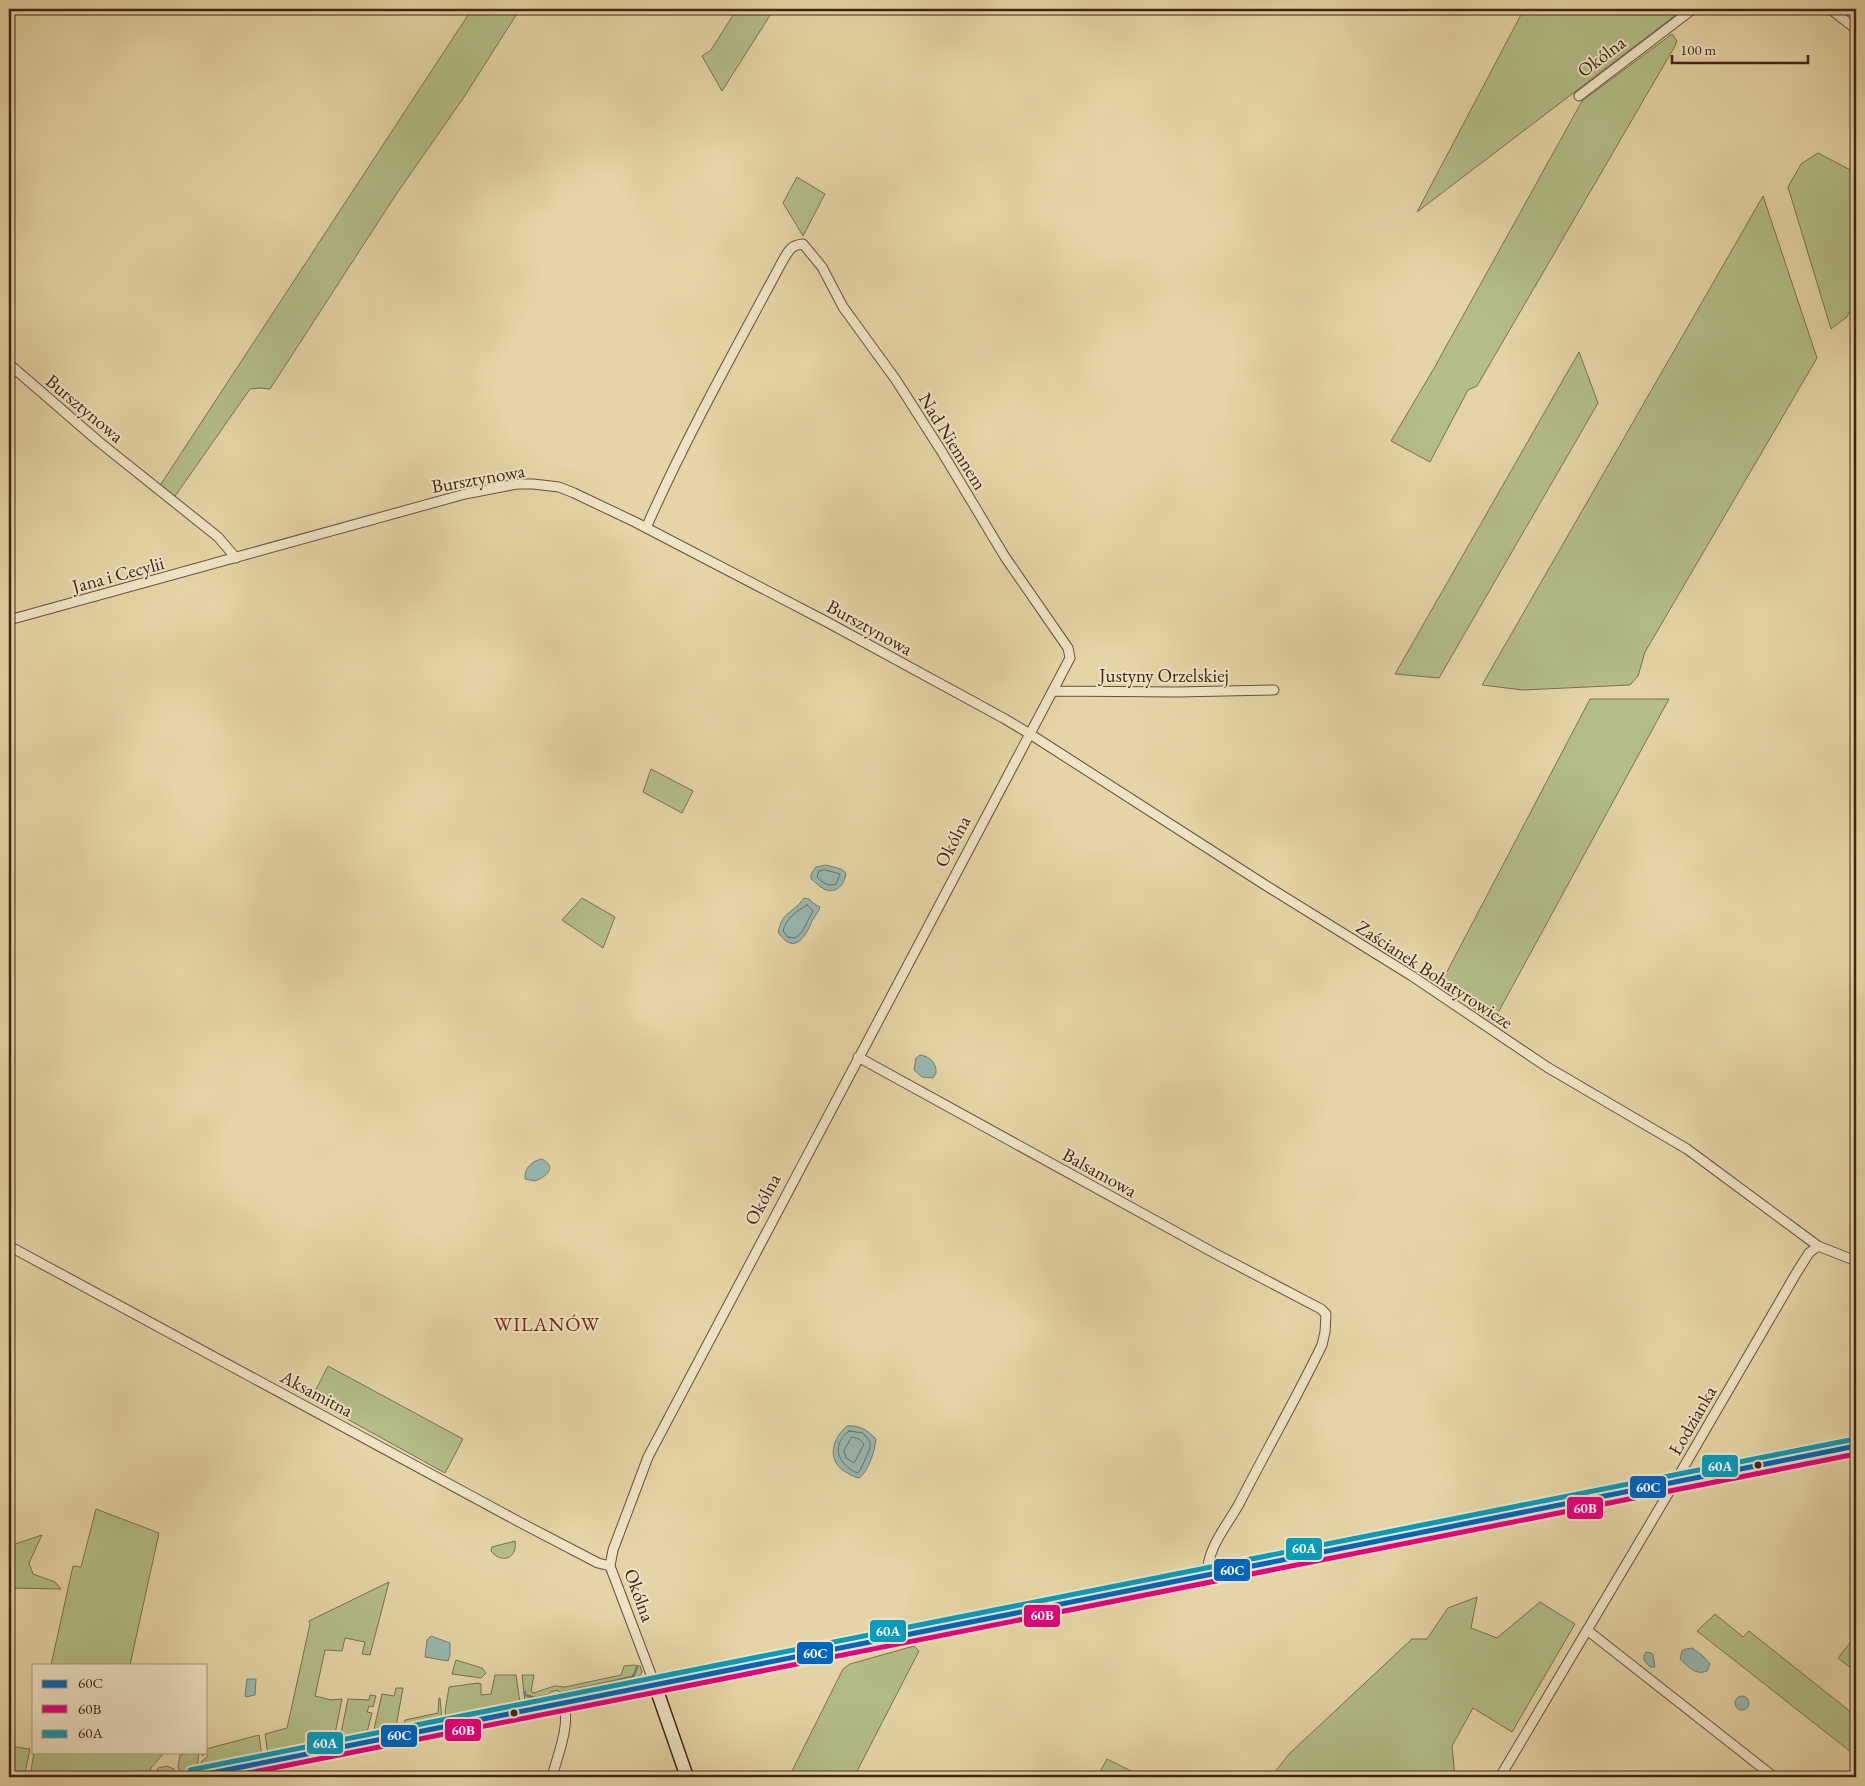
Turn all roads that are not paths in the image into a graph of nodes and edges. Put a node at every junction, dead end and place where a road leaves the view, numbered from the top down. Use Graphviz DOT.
graph roads {
  1 [pos="1693,9"];
  2 [pos="1830,9"];
  3 [pos="1856,29"];
  4 [pos="1579,96"];
  5 [pos="9,364"];
  6 [pos="646,528"];
  7 [pos="236,558"];
  8 [pos="9,620"];
  9 [pos="1070,658"];
  10 [pos="1274,690"];
  11 [pos="1054,691"];
  12 [pos="1030,734"];
  13 [pos="858,1058"];
  14 [pos="9,1246"];
  15 [pos="1818,1246"];
  16 [pos="1856,1261"];
  17 [pos="1856,1446"];
  18 [pos="1675,1482"];
  19 [pos="610,1566"];
  20 [pos="1207,1576"];
  21 [pos="1587,1630"];
  22 [pos="655,1686"];
  23 [pos="564,1703"];
  24 [pos="191,1777"];
  25 [pos="552,1777"];
  26 [pos="687,1777"];
  27 [pos="1500,1777"];
  28 [pos="1774,1777"];
  1 -- 4 [label="street, Okólna"];
  2 -- 3 [label="street"];
  5 -- 7 [label="street, Bursztynowa"];
  6 -- 7 [label="street, Bursztynowa"];
  6 -- 9 [label="street, Nad Niemnem"];
  6 -- 12 [label="street, Bursztynowa"];
  7 -- 8 [label="street, Jana i Cecylii"];
  9 -- 11 [label="street, Okólna"];
  10 -- 11 [label="street, Justyny Orzelskiej"];
  11 -- 12 [label="street, Okólna"];
  12 -- 13 [label="street, Okólna"];
  12 -- 15 [label="street, Zaścianek Bohatyrowicze"];
  13 -- 19 [label="street, Okólna"];
  13 -- 20 [label="street, Balsamowa"];
  14 -- 19 [label="street, Aksamitna"];
  15 -- 16 [label="street"];
  15 -- 18 [label="street, Łodzianka"];
  17 -- 18 [label="main road"];
  18 -- 20 [label="main road"];
  18 -- 21 [label="street, Łodzianka"];
  19 -- 22 [label="street, Okólna"];
  20 -- 22 [label="main road"];
  21 -- 27 [label="street, Łodzianka"];
  21 -- 28 [label="street"];
  22 -- 23 [label="main road"];
  22 -- 26 [label="street, Okólna"];
  23 -- 24 [label="main road"];
  23 -- 25 [label="street"];
}
